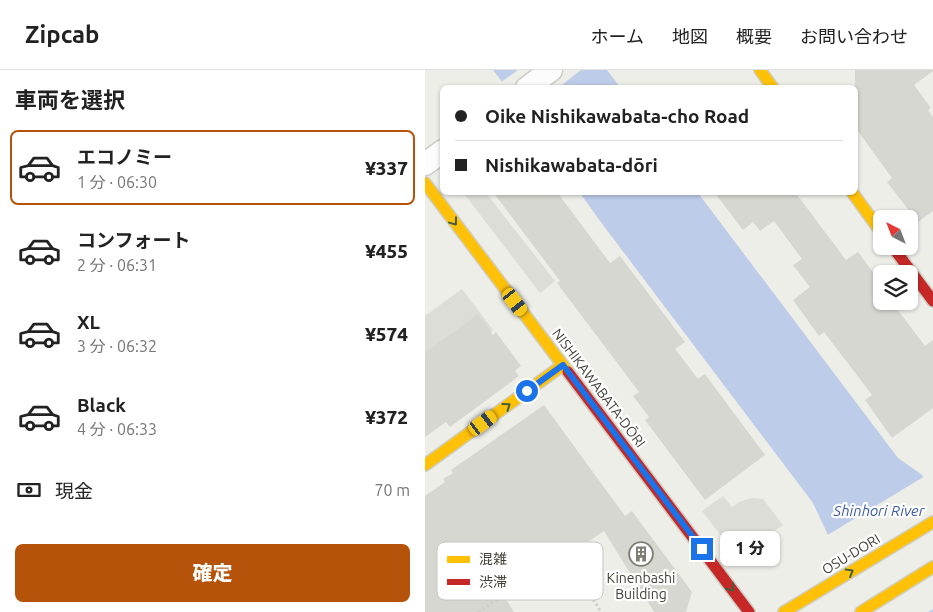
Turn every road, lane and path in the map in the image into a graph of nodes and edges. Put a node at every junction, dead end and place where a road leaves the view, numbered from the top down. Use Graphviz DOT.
graph roads {
  1 [pos="551,70"];
  2 [pos="760,70"];
  3 [pos="531,85"];
  4 [pos="771,85"];
  5 [pos="440,153"];
  6 [pos="425,164"];
  7 [pos="425,183"];
  8 [pos="853,195"];
  9 [pos="873,221"];
  10 [pos="899,255"];
  11 [pos="933,301"];
  12 [pos="563,365"];
  13 [pos="425,465"];
  14 [pos="933,522"];
  15 [pos="933,567"];
  16 [pos="594,600"];
  17 [pos="495,601"];
  18 [pos="478,612"];
  19 [pos="601,612"];
  20 [pos="749,612"];
  21 [pos="784,612"];
  22 [pos="861,612"];
  1 -- 3 [label="street"];
  2 -- 4 [label="street"];
  5 -- 6 [label="street"];
  7 -- 12 [label="street, NISHIKAWABATA-DŌRI, one-way"];
  8 -- 9 [label="street"];
  10 -- 11 [label="street"];
  13 -- 12 [label="street, one-way"];
  12 -- 20 [label="street, NISHIKAWABATA-DŌRI, one-way"];
  21 -- 14 [label="street, OSU-DORI, one-way"];
  15 -- 22 [label="street"];
  16 -- 19 [label="path"];
  17 -- 18 [label="path"];
}
